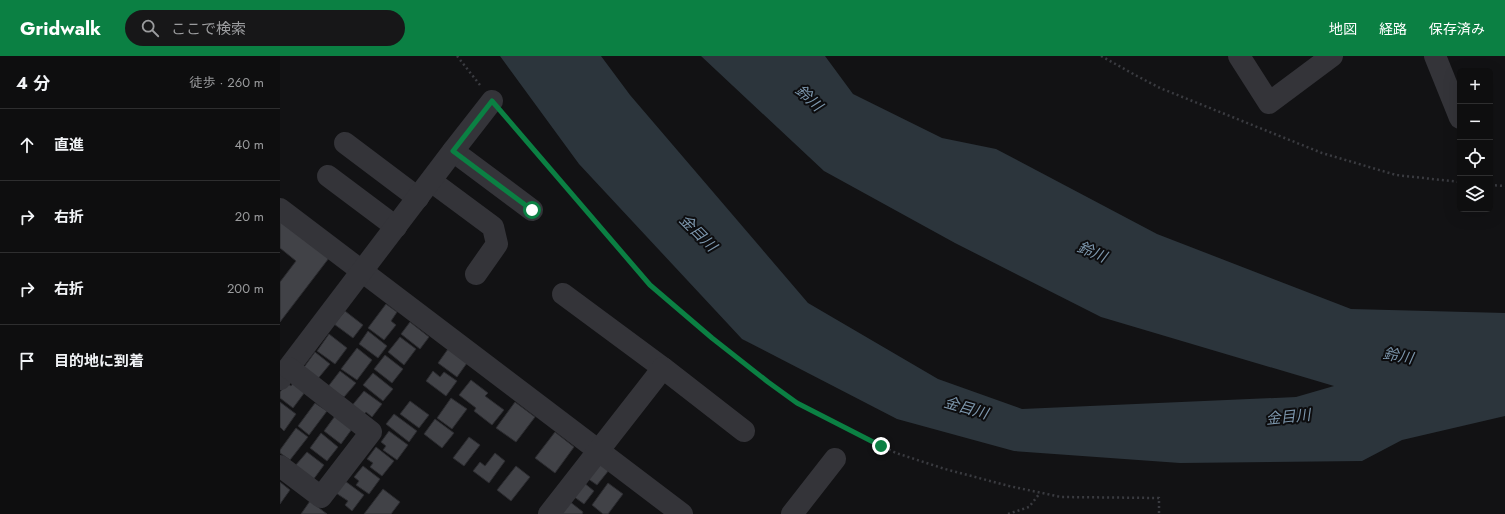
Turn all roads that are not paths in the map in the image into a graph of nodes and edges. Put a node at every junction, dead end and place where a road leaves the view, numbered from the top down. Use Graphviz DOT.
graph roads {
  1 [pos="1238,56"];
  2 [pos="1332,56"];
  3 [pos="1435,56"];
  4 [pos="492,101"];
  5 [pos="1457,111"];
  6 [pos="345,143"];
  7 [pos="453,151"];
  8 [pos="328,176"];
  9 [pos="431,181"];
  10 [pos="418,198"];
  11 [pos="280,209"];
  12 [pos="532,210"];
  13 [pos="396,227"];
  14 [pos="363,271"];
  15 [pos="476,274"];
  16 [pos="563,294"];
  17 [pos="663,368"];
  18 [pos="284,373"];
  19 [pos="744,431"];
  20 [pos="598,450"];
  21 [pos="835,459"];
  22 [pos="280,466"];
  23 [pos="549,514"];
  24 [pos="682,514"];
  25 [pos="792,514"];
  1 -- 2 [label="street"];
  3 -- 5 [label="street"];
  4 -- 7 [label="street"];
  6 -- 10 [label="street"];
  7 -- 9 [label="street"];
  7 -- 12 [label="street"];
  8 -- 13 [label="street"];
  9 -- 10 [label="street"];
  9 -- 15 [label="street"];
  10 -- 13 [label="street"];
  11 -- 14 [label="street"];
  13 -- 14 [label="street"];
  14 -- 18 [label="street"];
  14 -- 20 [label="street"];
  16 -- 17 [label="street"];
  17 -- 19 [label="street"];
  17 -- 20 [label="street"];
  18 -- 22 [label="street"];
  20 -- 23 [label="street"];
  20 -- 24 [label="street"];
  21 -- 25 [label="street"];
}
